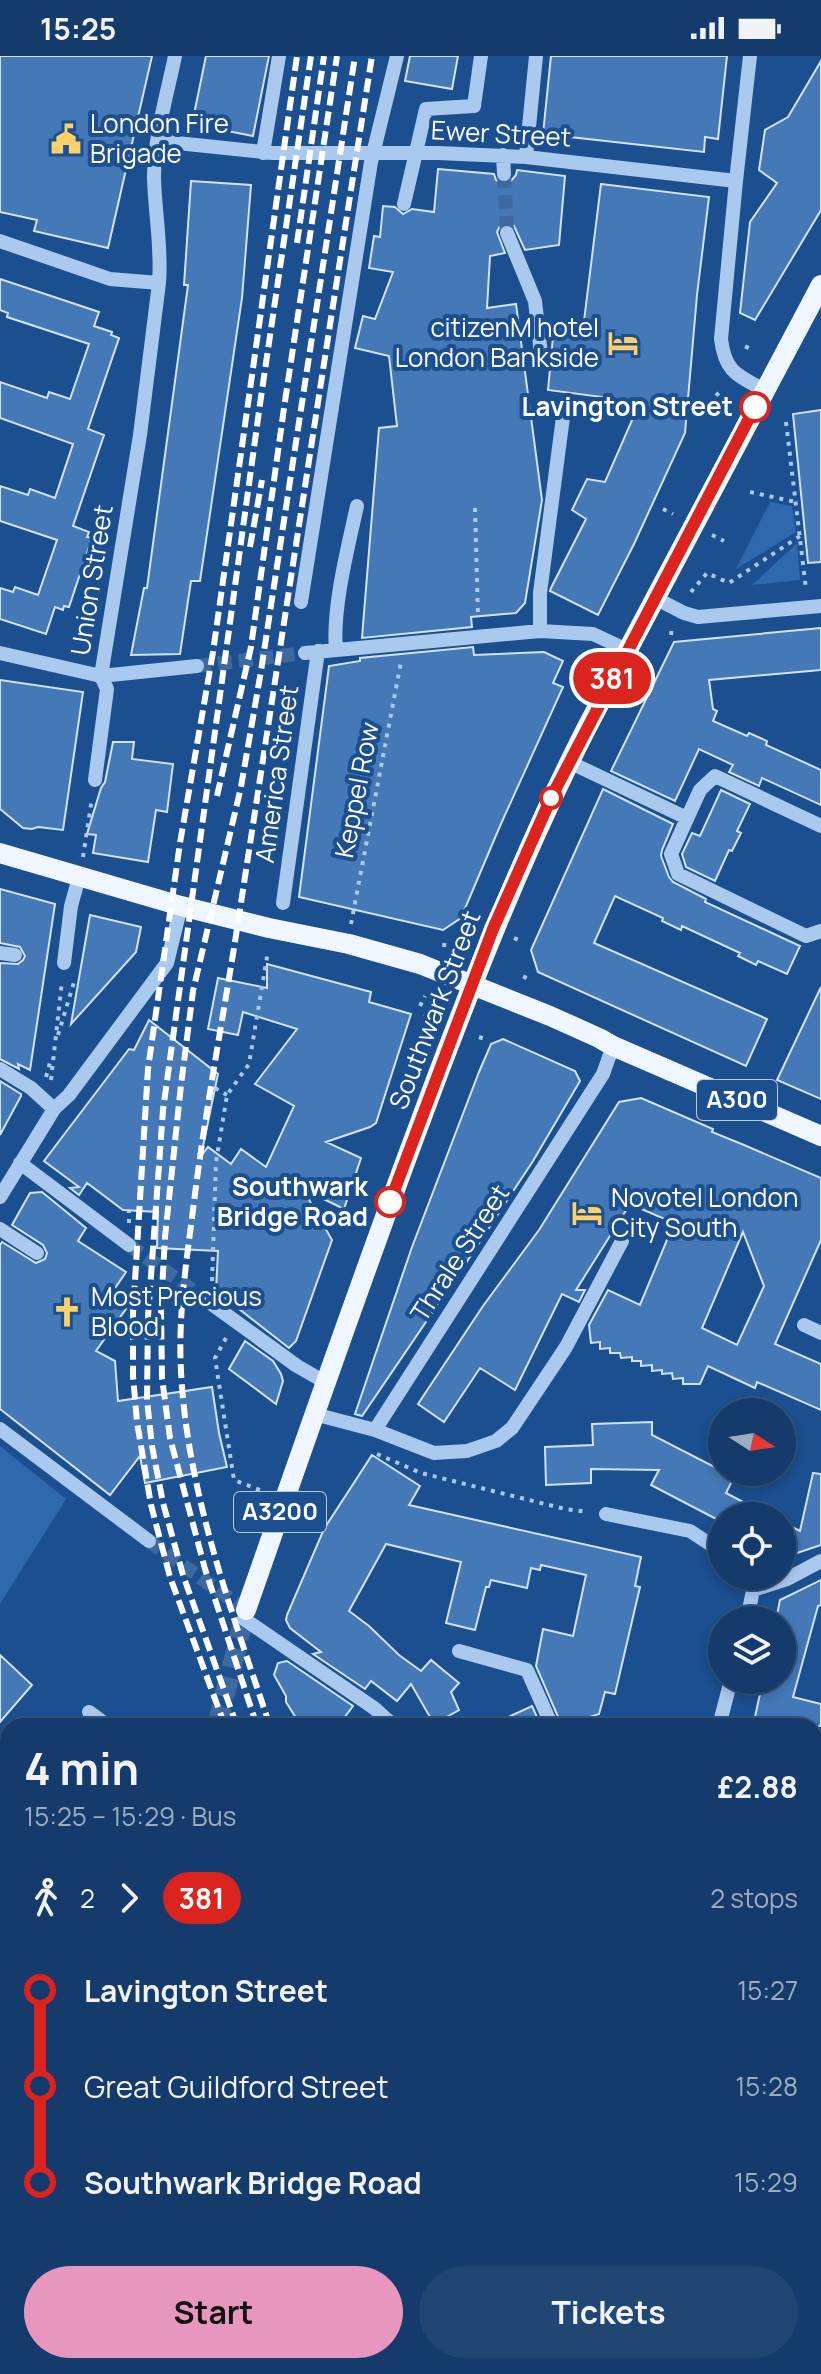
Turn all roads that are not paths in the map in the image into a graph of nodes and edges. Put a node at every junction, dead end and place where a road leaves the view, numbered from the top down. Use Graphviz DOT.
graph roads {
  1 [pos="175,56"];
  2 [pos="279,56"];
  3 [pos="397,56"];
  4 [pos="481,56"];
  5 [pos="536,56"];
  6 [pos="750,56"];
  7 [pos="158,141"];
  8 [pos="263,153"];
  9 [pos="503,155"];
  10 [pos="526,157"];
  11 [pos="504,174"];
  12 [pos="736,181"];
  13 [pos="404,204"];
  14 [pos="507,233"];
  15 [pos="0,241"];
  16 [pos="159,283"];
  17 [pos="821,285"];
  18 [pos="541,354"];
  19 [pos="764,390"];
  20 [pos="563,417"];
  21 [pos="357,506"];
  22 [pos="655,598"];
  23 [pos="301,602"];
  24 [pos="815,606"];
  25 [pos="540,631"];
  26 [pos="336,650"];
  27 [pos="627,650"];
  28 [pos="0,653"];
  29 [pos="197,666"];
  30 [pos="101,676"];
  31 [pos="569,762"];
  32 [pos="95,780"];
  33 [pos="687,818"];
  34 [pos="821,826"];
  35 [pos="0,853"];
  36 [pos="79,877"];
  37 [pos="283,903"];
  38 [pos="181,906"];
  39 [pos="821,931"];
  40 [pos="71,965"];
  41 [pos="472,984"];
  42 [pos="613,1046"];
  43 [pos="0,1069"];
  44 [pos="54,1109"];
  45 [pos="821,1136"];
  46 [pos="20,1163"];
  47 [pos="0,1197"];
  48 [pos="0,1229"];
  49 [pos="622,1241"];
  50 [pos="129,1245"];
  51 [pos="37,1253"];
  52 [pos="206,1300"];
  53 [pos="804,1325"];
  54 [pos="821,1333"];
  55 [pos="325,1382"];
  56 [pos="314,1414"];
  57 [pos="0,1429"];
  58 [pos="375,1430"];
  59 [pos="606,1514"];
  60 [pos="149,1541"];
  61 [pos="708,1543"];
  62 [pos="821,1561"];
  63 [pos="796,1574"];
  64 [pos="245,1614"];
  65 [pos="459,1651"];
  66 [pos="727,1694"];
  67 [pos="89,1712"];
  68 [pos="97,1718"];
  69 [pos="385,1718"];
  70 [pos="548,1718"];
  71 [pos="721,1718"];
  1 -- 7 [label="street, Union Street"];
  2 -- 8 [label="street"];
  3 -- 23 [label="street"];
  4 -- 13 [label="street"];
  5 -- 10 [label="street"];
  6 -- 12 [label="street"];
  7 -- 8 [label="street, Ewer Street"];
  7 -- 16 [label="street, Union Street"];
  8 -- 9 [label="street, Ewer Street"];
  9 -- 10 [label="street, Ewer Street"];
  9 -- 11 [label="street"];
  10 -- 12 [label="street, Ewer Street"];
  12 -- 19 [label="street"];
  14 -- 18 [label="street"];
  15 -- 16 [label="street"];
  16 -- 30 [label="street, Union Street"];
  17 -- 19 [label="main road, Southwark Street / A3200"];
  19 -- 22 [label="main road, Southwark Street / A3200"];
  20 -- 25 [label="street"];
  21 -- 26 [label="street"];
  22 -- 24 [label="street"];
  22 -- 27 [label="main road, Southwark Street / A3200"];
  25 -- 26 [label="street"];
  25 -- 27 [label="street"];
  26 -- 37 [label="street, America Street"];
  27 -- 31 [label="main road, Southwark Street / A3200"];
  28 -- 30 [label="street"];
  29 -- 30 [label="street"];
  30 -- 32 [label="street, Union Street"];
  31 -- 33 [label="street"];
  31 -- 41 [label="main road, Southwark Street / A3200"];
  33 -- 34 [label="street"];
  33 -- 39 [label="street"];
  35 -- 36 [label="main road, A300"];
  36 -- 38 [label="main road, A300"];
  36 -- 40 [label="street"];
  38 -- 41 [label="main road, A300"];
  38 -- 44 [label="street"];
  41 -- 42 [label="main road, A300"];
  41 -- 55 [label="main road, Southwark Street / A3200"];
  42 -- 45 [label="main road, A300"];
  42 -- 58 [label="street, Thrale Street"];
  43 -- 44 [label="street"];
  44 -- 46 [label="street"];
  46 -- 47 [label="street"];
  46 -- 50 [label="street"];
  48 -- 51 [label="street"];
  49 -- 58 [label="street"];
  52 -- 55 [label="street"];
  53 -- 54 [label="street"];
  55 -- 56 [label="main road, Southwark Street / A3200"];
  56 -- 58 [label="street"];
  56 -- 64 [label="main road, Southwark Street / A3200"];
  57 -- 60 [label="street"];
  59 -- 61 [label="street"];
  62 -- 63 [label="street"];
  64 -- 69 [label="street"];
  65 -- 70 [label="street"];
  66 -- 71 [label="street"];
  67 -- 68 [label="street"];
}
